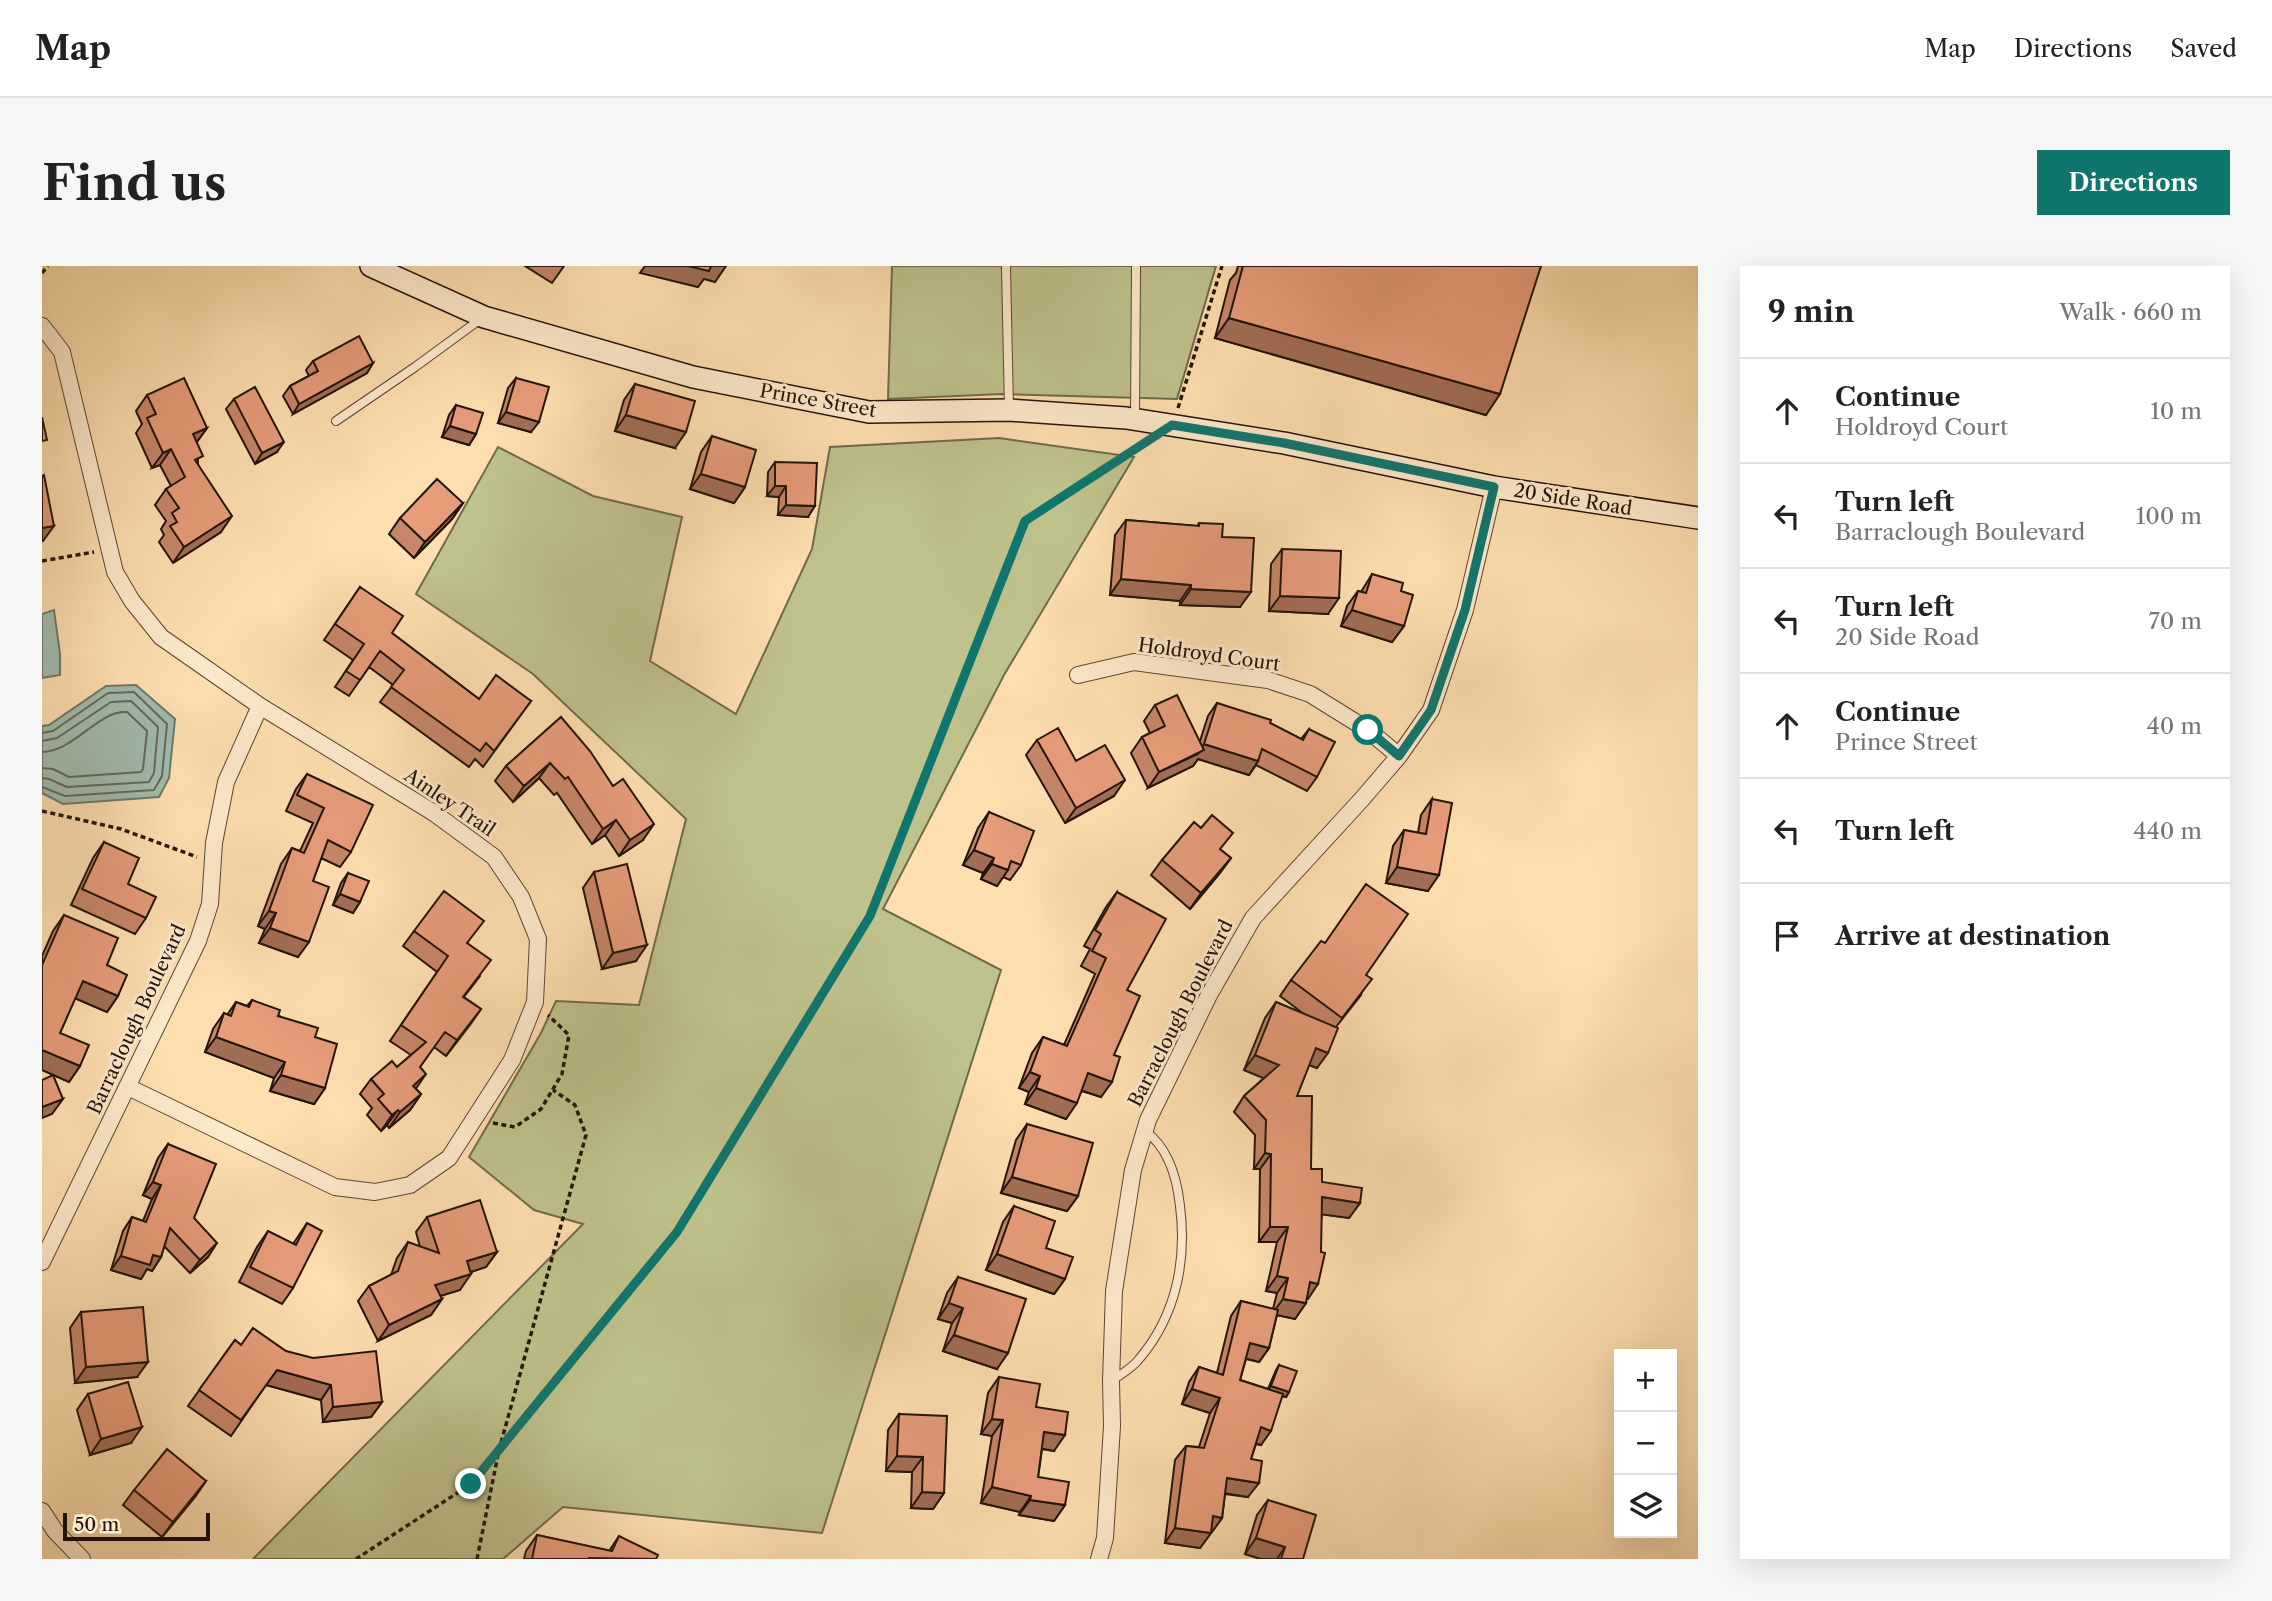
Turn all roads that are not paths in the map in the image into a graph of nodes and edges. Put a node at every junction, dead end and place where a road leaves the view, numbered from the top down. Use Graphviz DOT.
graph roads {
  1 [pos="371,266"];
  2 [pos="1006,266"];
  3 [pos="1136,266"];
  4 [pos="484,317"];
  5 [pos="42,326"];
  6 [pos="1009,410"];
  7 [pos="1135,419"];
  8 [pos="336,421"];
  9 [pos="1284,443"];
  10 [pos="1494,487"];
  11 [pos="1698,517"];
  12 [pos="1078,674"];
  13 [pos="261,706"];
  14 [pos="1399,756"];
  15 [pos="128,1087"];
  16 [pos="1145,1131"];
  17 [pos="42,1262"];
  18 [pos="1111,1381"];
  19 [pos="42,1511"];
  20 [pos="82,1559"];
  21 [pos="1099,1559"];
  1 -- 4 [label="street, Prince Street"];
  2 -- 6 [label="lane"];
  3 -- 7 [label="lane"];
  4 -- 6 [label="street, Prince Street"];
  4 -- 8 [label="lane"];
  5 -- 13 [label="street, Ainley Trail"];
  6 -- 7 [label="street, Prince Street"];
  7 -- 9 [label="street, Prince Street"];
  9 -- 10 [label="street, 20 Side Road"];
  10 -- 11 [label="street, 20 Side Road"];
  10 -- 14 [label="street, Barraclough Boulevard"];
  12 -- 14 [label="street, Holdroyd Court"];
  13 -- 15 [label="street, Barraclough Boulevard"];
  13 -- 15 [label="street, Ainley Trail"];
  14 -- 16 [label="street, Barraclough Boulevard"];
  15 -- 17 [label="street, Barraclough Boulevard"];
  16 -- 18 [label="street, Barraclough Boulevard"];
  16 -- 18 [label="lane, Barraclough Boulevard"];
  18 -- 21 [label="street, Barraclough Boulevard"];
  19 -- 20 [label="street"];
}
